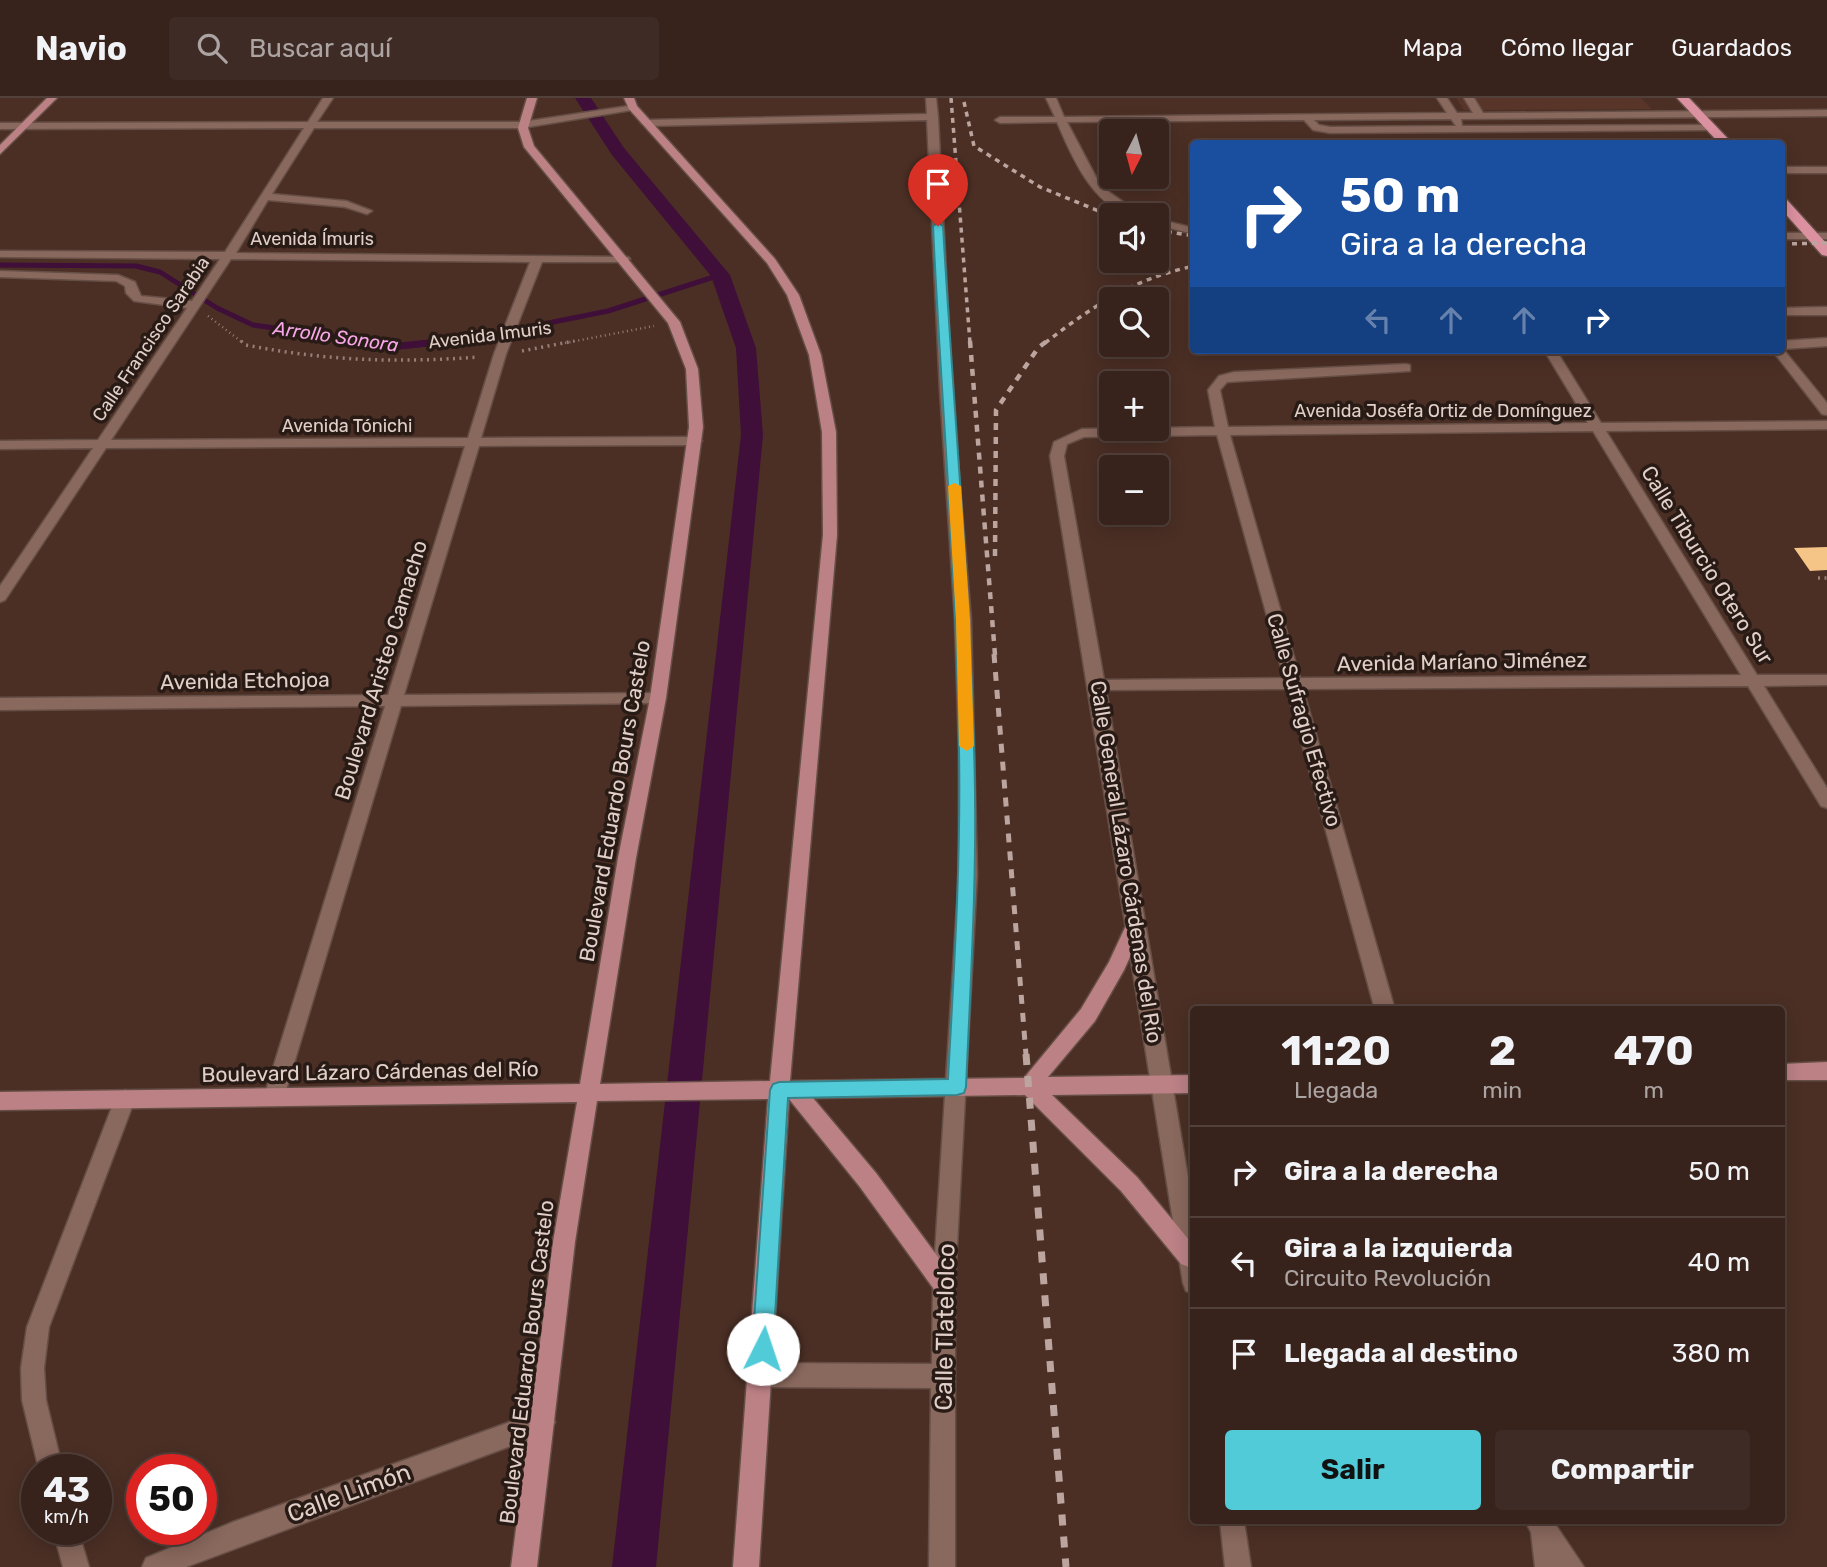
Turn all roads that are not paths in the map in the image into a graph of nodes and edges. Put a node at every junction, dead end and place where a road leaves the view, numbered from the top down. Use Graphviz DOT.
graph roads {
  1 [pos="52,98"];
  2 [pos="328,98"];
  3 [pos="531,98"];
  4 [pos="932,98"];
  5 [pos="1051,98"];
  6 [pos="1442,98"];
  7 [pos="1469,98"];
  8 [pos="1683,98"];
  9 [pos="627,105"];
  10 [pos="1827,113"];
  11 [pos="1698,114"];
  12 [pos="1454,116"];
  13 [pos="1480,116"];
  14 [pos="933,117"];
  15 [pos="1307,118"];
  16 [pos="1061,119"];
  17 [pos="1000,120"];
  18 [pos="646,123"];
  19 [pos="526,124"];
  20 [pos="0,126"];
  21 [pos="24,126"];
  22 [pos="310,126"];
  23 [pos="1711,127"];
  24 [pos="1463,130"];
  25 [pos="1417,131"];
  26 [pos="1423,140"];
  27 [pos="1723,140"];
  28 [pos="0,151"];
  29 [pos="1785,170"];
  30 [pos="1827,170"];
  31 [pos="265,197"];
  32 [pos="1114,203"];
  33 [pos="1785,206"];
  34 [pos="367,211"];
  35 [pos="1169,225"];
  36 [pos="1190,230"];
  37 [pos="1785,236"];
  38 [pos="1812,236"];
  39 [pos="1827,236"];
  40 [pos="1827,252"];
  41 [pos="0,254"];
  42 [pos="228,256"];
  43 [pos="537,259"];
  44 [pos="624,260"];
  45 [pos="0,274"];
  46 [pos="193,305"];
  47 [pos="1785,312"];
  48 [pos="1827,312"];
  49 [pos="1827,342"];
  50 [pos="1785,345"];
  51 [pos="1552,354"];
  52 [pos="1781,354"];
  53 [pos="1406,368"];
  54 [pos="1807,385"];
  55 [pos="1827,385"];
  56 [pos="1827,411"];
  57 [pos="1827,425"];
  58 [pos="1598,427"];
  59 [pos="1222,430"];
  60 [pos="695,441"];
  61 [pos="1061,442"];
  62 [pos="473,443"];
  63 [pos="0,445"];
  64 [pos="101,445"];
  65 [pos="0,597"];
  66 [pos="1827,680"];
  67 [pos="1753,681"];
  68 [pos="1097,685"];
  69 [pos="1294,685"];
  70 [pos="658,698"];
  71 [pos="394,700"];
  72 [pos="0,704"];
  73 [pos="1827,802"];
  74 [pos="1136,924"];
  75 [pos="1384,1006"];
  76 [pos="1827,1071"];
  77 [pos="1785,1072"];
  78 [pos="1161,1084"];
  79 [pos="1190,1084"];
  80 [pos="1029,1086"];
  81 [pos="957,1087"];
  82 [pos="787,1090"];
  83 [pos="588,1094"];
  84 [pos="274,1097"];
  85 [pos="125,1099"];
  86 [pos="0,1101"];
  87 [pos="1189,1257"];
  88 [pos="1190,1262"];
  89 [pos="944,1284"];
  90 [pos="761,1375"];
  91 [pos="942,1376"];
  92 [pos="543,1422"];
  93 [pos="46,1454"];
  94 [pos="1232,1524"];
  95 [pos="1541,1525"];
  96 [pos="70,1545"];
  97 [pos="76,1567"];
  98 [pos="155,1567"];
  99 [pos="524,1567"];
  100 [pos="746,1567"];
  101 [pos="942,1567"];
  102 [pos="1238,1567"];
  103 [pos="1548,1567"];
  104 [pos="1571,1567"];
  1 -- 21 [label="main road"];
  2 -- 22 [label="street, Calle Francisco Sarabia"];
  3 -- 19 [label="main road"];
  4 -- 14 [label="street, Calle Tlatelolco"];
  5 -- 16 [label="street"];
  6 -- 12 [label="street"];
  7 -- 13 [label="street"];
  8 -- 11 [label="highway"];
  9 -- 18 [label="main road"];
  9 -- 19 [label="street"];
  10 -- 11 [label="street"];
  11 -- 13 [label="street"];
  11 -- 23 [label="highway"];
  12 -- 13 [label="street"];
  12 -- 15 [label="street"];
  12 -- 24 [label="street"];
  14 -- 18 [label="street"];
  14 -- 81 [label="street, Calle Tlatelolco"];
  15 -- 16 [label="street"];
  15 -- 25 [label="street"];
  16 -- 17 [label="street"];
  16 -- 32 [label="street"];
  18 -- 82 [label="main road"];
  19 -- 22 [label="street"];
  19 -- 44 [label="main road, Boulevard Eduardo Bours Castelo"];
  20 -- 21 [label="street"];
  21 -- 22 [label="street"];
  21 -- 28 [label="main road"];
  22 -- 31 [label="street, Calle Francisco Sarabia"];
  23 -- 24 [label="street"];
  23 -- 27 [label="highway"];
  24 -- 25 [label="street"];
  25 -- 26 [label="street"];
  29 -- 30 [label="street"];
  31 -- 34 [label="street"];
  31 -- 42 [label="street, Calle Francisco Sarabia"];
  33 -- 38 [label="highway"];
  35 -- 36 [label="street"];
  37 -- 38 [label="street"];
  38 -- 39 [label="street"];
  38 -- 40 [label="highway"];
  41 -- 42 [label="street, Avenida Ímuris"];
  42 -- 43 [label="street, Avenida Ímuris"];
  42 -- 46 [label="street, Calle Francisco Sarabia"];
  43 -- 44 [label="street, Avenida Ímuris"];
  43 -- 62 [label="street, Boulevard Aristeo Camacho"];
  44 -- 60 [label="main road, Boulevard Eduardo Bours Castelo"];
  45 -- 46 [label="street"];
  46 -- 64 [label="street, Calle Francisco Sarabia"];
  47 -- 48 [label="street"];
  49 -- 50 [label="street"];
  51 -- 58 [label="street, Calle Tiburcio Otero Sur"];
  52 -- 54 [label="street"];
  53 -- 59 [label="street, Calle Sufragio Efectivo"];
  54 -- 55 [label="street"];
  54 -- 56 [label="street"];
  57 -- 58 [label="street, Avenida Joséfa Ortiz de Domínguez"];
  58 -- 59 [label="street, Avenida Joséfa Ortiz de Domínguez"];
  58 -- 67 [label="street, Calle Tiburcio Otero Sur"];
  59 -- 61 [label="street, Avenida Joséfa Ortiz de Domínguez"];
  59 -- 69 [label="street, Calle Sufragio Efectivo"];
  60 -- 62 [label="street, Avenida Tónichi"];
  60 -- 70 [label="main road, Boulevard Eduardo Bours Castelo"];
  61 -- 68 [label="street, Calle General Lázaro Cárdenas del Río"];
  62 -- 64 [label="street, Avenida Tónichi"];
  62 -- 71 [label="street, Boulevard Aristeo Camacho"];
  63 -- 64 [label="street, Avenida Tónichi"];
  64 -- 65 [label="street, Calle Francisco Sarabia"];
  66 -- 67 [label="street, Avenida Maríano Jiménez"];
  67 -- 69 [label="street, Avenida Maríano Jiménez"];
  67 -- 73 [label="street, Calle Tiburcio Otero Sur"];
  68 -- 69 [label="street, Avenida Maríano Jiménez"];
  68 -- 74 [label="street, Calle General Lázaro Cárdenas del Río"];
  69 -- 75 [label="street, Calle Sufragio Efectivo"];
  70 -- 71 [label="street, Avenida Etchojoa"];
  70 -- 83 [label="main road, Boulevard Eduardo Bours Castelo"];
  71 -- 72 [label="street, Avenida Etchojoa"];
  71 -- 84 [label="street, Boulevard Aristeo Camacho"];
  74 -- 78 [label="street, Calle General Lázaro Cárdenas del Río"];
  74 -- 80 [label="main road"];
  76 -- 77 [label="main road"];
  78 -- 79 [label="main road, Boulevard Lázaro Cárdenas del Río"];
  78 -- 80 [label="main road, Boulevard Lázaro Cárdenas del Río"];
  78 -- 87 [label="street, Calle General Lázaro Cárdenas del Río"];
  80 -- 81 [label="main road, Boulevard Lázaro Cárdenas del Río"];
  80 -- 87 [label="main road"];
  81 -- 82 [label="main road, Boulevard Lázaro Cárdenas del Río"];
  81 -- 89 [label="street, Calle Tlatelolco"];
  82 -- 83 [label="main road, Boulevard Lázaro Cárdenas del Río"];
  82 -- 89 [label="main road"];
  82 -- 90 [label="main road"];
  83 -- 84 [label="main road, Boulevard Lázaro Cárdenas del Río"];
  83 -- 92 [label="main road, Boulevard Eduardo Bours Castelo"];
  84 -- 85 [label="main road, Boulevard Lázaro Cárdenas del Río"];
  85 -- 86 [label="main road, Boulevard Lázaro Cárdenas del Río"];
  85 -- 93 [label="street"];
  87 -- 88 [label="street, Calle General Lázaro Cárdenas del Río"];
  89 -- 91 [label="street, Calle Tlatelolco"];
  90 -- 91 [label="street"];
  90 -- 100 [label="main road"];
  91 -- 101 [label="street, Calle Tlatelolco"];
  92 -- 98 [label="street, Calle Limón"];
  92 -- 99 [label="main road, Boulevard Eduardo Bours Castelo"];
  94 -- 102 [label="street"];
  95 -- 103 [label="street"];
  95 -- 104 [label="street"];
  96 -- 97 [label="street"];
}
